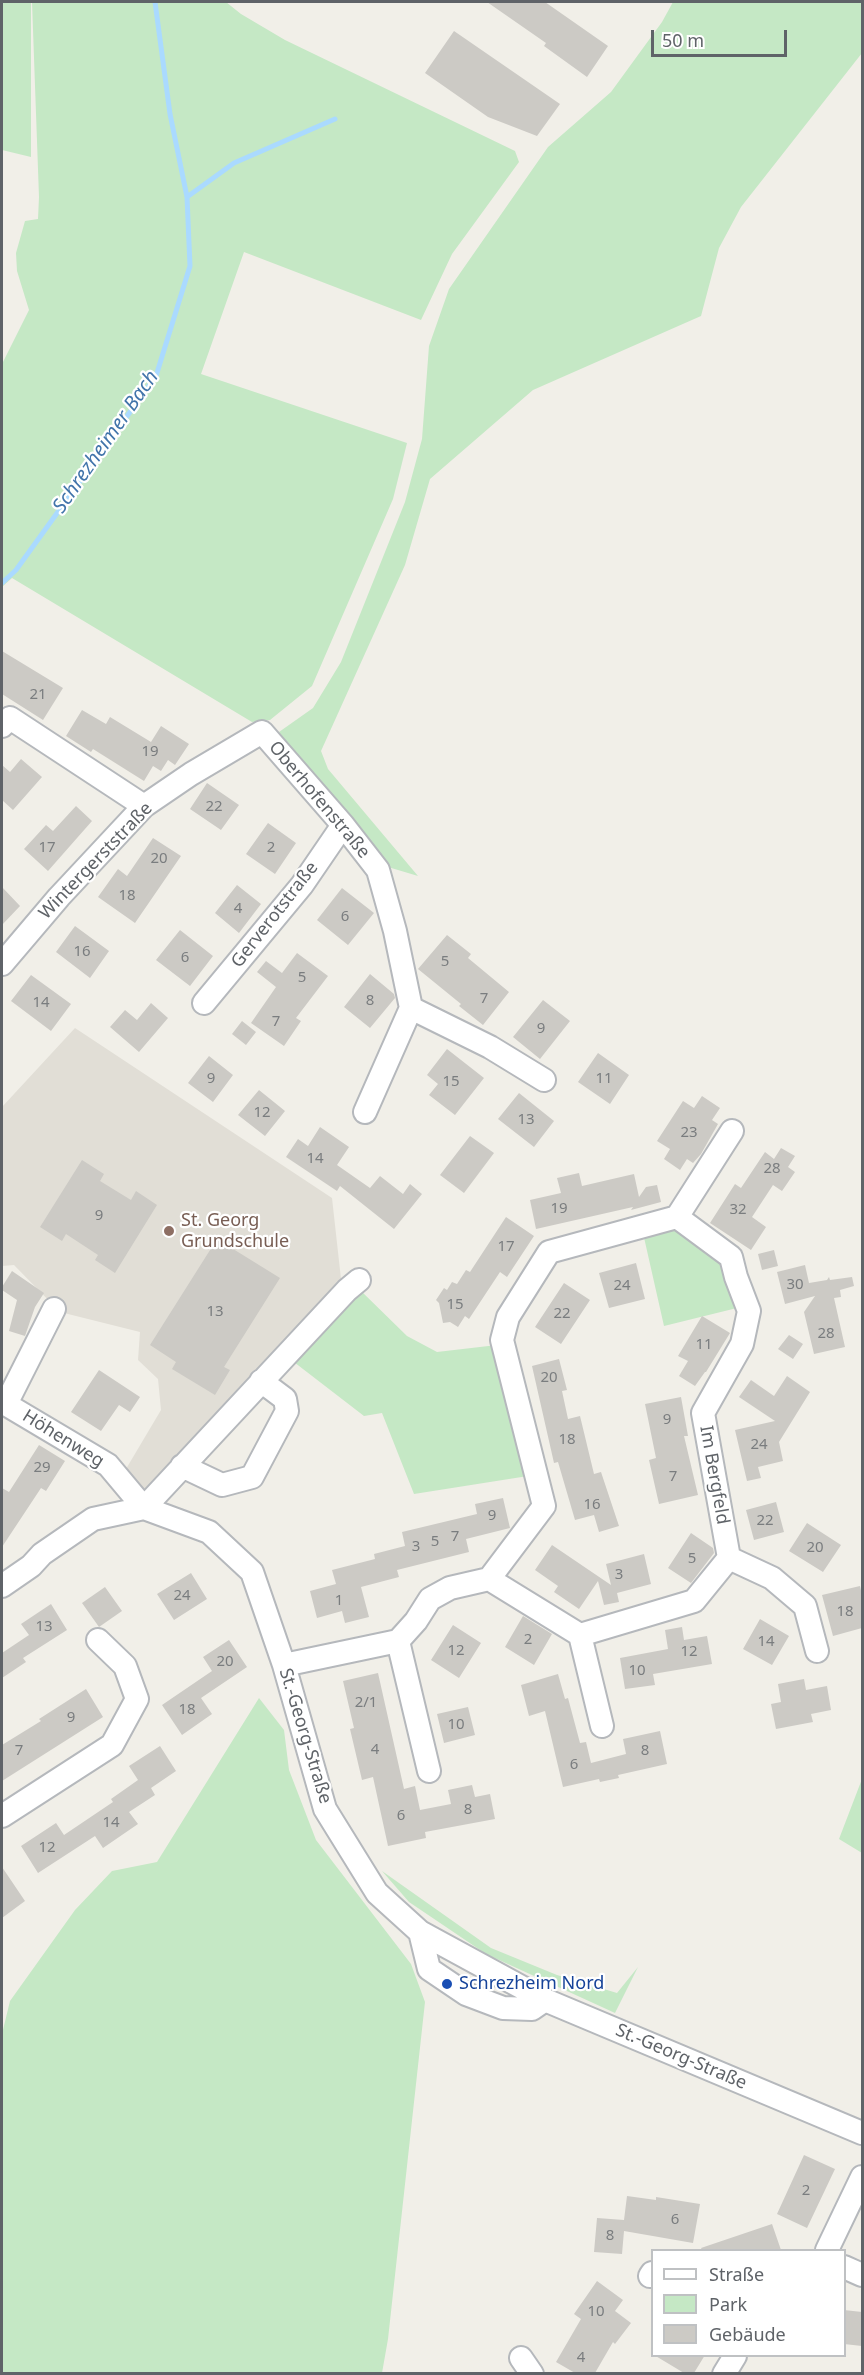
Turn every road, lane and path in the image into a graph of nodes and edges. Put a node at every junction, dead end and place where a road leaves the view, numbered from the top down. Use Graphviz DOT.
graph roads {
  1 [pos="2,726"];
  2 [pos="262,732"];
  3 [pos="144,806"];
  4 [pos="343,825"];
  5 [pos="2,964"];
  6 [pos="204,1003"];
  7 [pos="411,1008"];
  8 [pos="544,1080"];
  9 [pos="365,1112"];
  10 [pos="732,1131"];
  11 [pos="677,1217"];
  12 [pos="359,1280"];
  13 [pos="54,1310"];
  14 [pos="261,1381"];
  15 [pos="4,1403"];
  16 [pos="182,1466"];
  17 [pos="144,1508"];
  18 [pos="729,1558"];
  19 [pos="489,1579"];
  20 [pos="2,1586"];
  21 [pos="580,1635"];
  22 [pos="98,1640"];
  23 [pos="398,1641"];
  24 [pos="817,1651"];
  25 [pos="284,1665"];
  26 [pos="602,1726"];
  27 [pos="429,1771"];
  28 [pos="2,1816"];
  29 [pos="420,1932"];
  30 [pos="545,2000"];
  31 [pos="862,2133"];
  32 [pos="862,2177"];
  33 [pos="827,2249"];
  34 [pos="846,2268"];
  35 [pos="862,2275"];
  36 [pos="734,2357"];
  37 [pos="724,2373"];
  1 -- 3 [label="street"];
  2 -- 3 [label="street, Wintergerststraße"];
  2 -- 4 [label="street, Oberhofenstraße"];
  3 -- 5 [label="street, Wintergerststraße"];
  4 -- 6 [label="street, Gerverotstraße"];
  4 -- 7 [label="street, Oberhofenstraße"];
  7 -- 8 [label="street"];
  7 -- 9 [label="street"];
  10 -- 11 [label="street"];
  11 -- 18 [label="street, Im Bergfeld"];
  11 -- 19 [label="street"];
  12 -- 14 [label="street"];
  13 -- 15 [label="street"];
  14 -- 16 [label="street"];
  14 -- 16 [label="street"];
  15 -- 17 [label="street, Höhenweg"];
  16 -- 17 [label="street"];
  17 -- 20 [label="street"];
  17 -- 25 [label="street, St.-Georg-Straße"];
  18 -- 21 [label="street"];
  18 -- 24 [label="street"];
  19 -- 21 [label="street"];
  19 -- 23 [label="street"];
  21 -- 26 [label="street"];
  22 -- 28 [label="street"];
  23 -- 25 [label="street"];
  23 -- 27 [label="street"];
  25 -- 29 [label="street, St.-Georg-Straße"];
  29 -- 30 [label="street, St.-Georg-Straße"];
  29 -- 30 [label="street"];
  30 -- 31 [label="street, St.-Georg-Straße"];
  32 -- 33 [label="street"];
  34 -- 35 [label="street"];
  36 -- 37 [label="street"];
}
